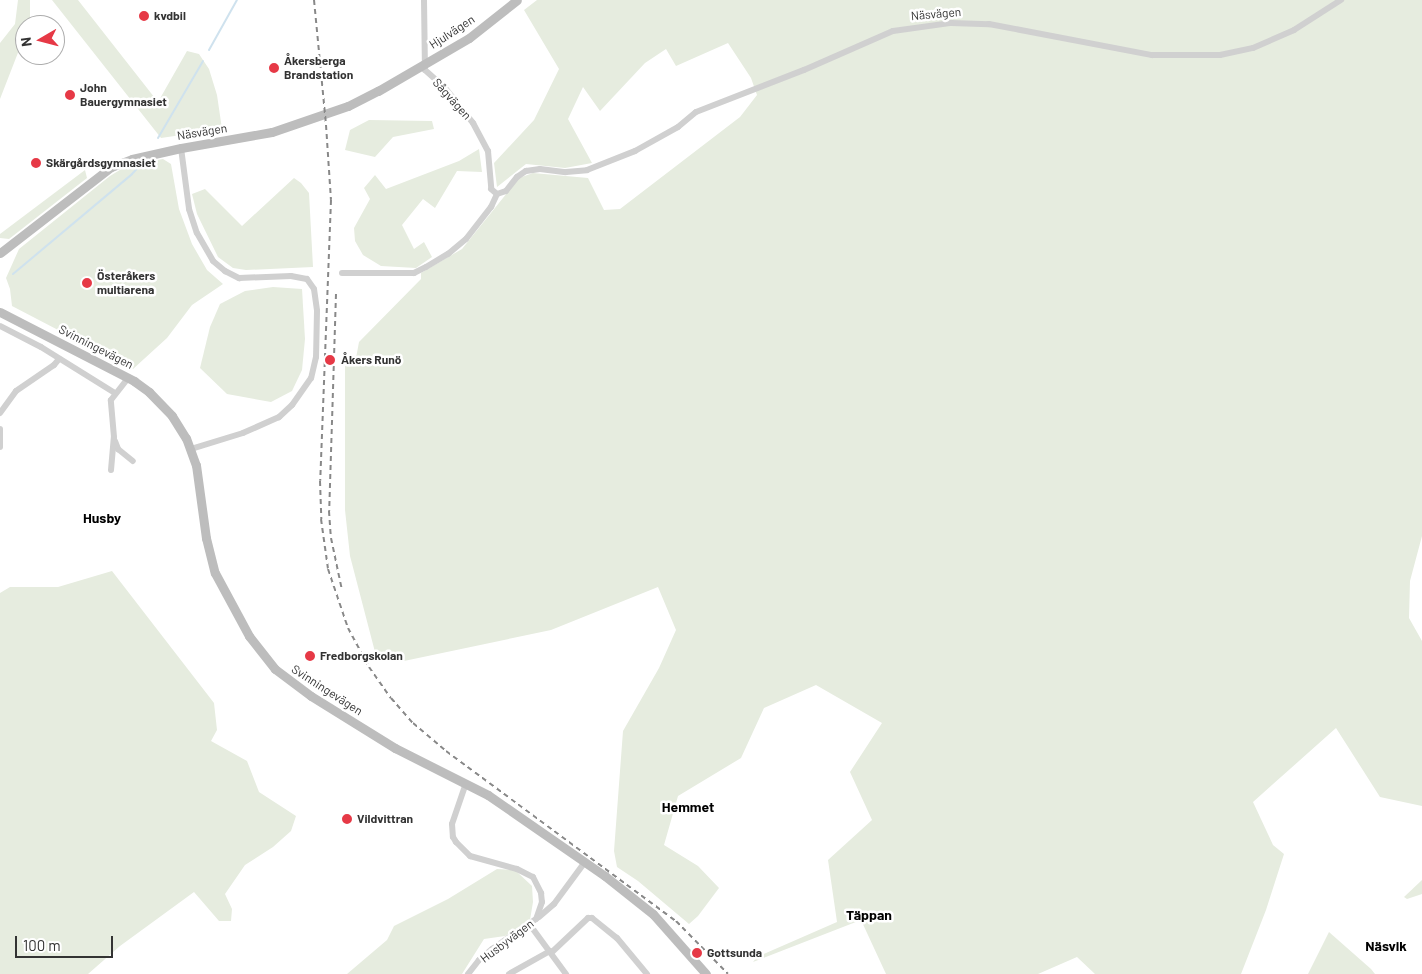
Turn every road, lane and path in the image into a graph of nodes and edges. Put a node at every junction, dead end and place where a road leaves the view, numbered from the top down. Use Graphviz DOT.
graph roads {
  1 [pos="424,0"];
  2 [pos="517,0"];
  3 [pos="1341,0"];
  4 [pos="423,65"];
  5 [pos="181,148"];
  6 [pos="497,194"];
  7 [pos="0,253"];
  8 [pos="342,273"];
  9 [pos="0,312"];
  10 [pos="0,326"];
  11 [pos="59,358"];
  12 [pos="128,378"];
  13 [pos="115,392"];
  14 [pos="0,413"];
  15 [pos="0,429"];
  16 [pos="114,437"];
  17 [pos="0,446"];
  18 [pos="191,449"];
  19 [pos="133,461"];
  20 [pos="111,470"];
  21 [pos="466,783"];
  22 [pos="585,862"];
  23 [pos="536,919"];
  24 [pos="530,925"];
  25 [pos="550,952"];
  26 [pos="468,974"];
  27 [pos="509,974"];
  28 [pos="566,974"];
  29 [pos="647,974"];
  30 [pos="706,974"];
  1 -- 4 [label="street"];
  2 -- 4 [label="main road, Hjulvägen"];
  3 -- 6 [label="street, Näsvägen"];
  4 -- 5 [label="main road, Näsvägen"];
  4 -- 6 [label="street, Sågvägen"];
  5 -- 7 [label="main road, Näsvägen"];
  5 -- 18 [label="street"];
  6 -- 8 [label="street"];
  9 -- 12 [label="main road, Svinningevägen"];
  10 -- 11 [label="street"];
  11 -- 13 [label="street"];
  11 -- 14 [label="street"];
  12 -- 13 [label="street"];
  12 -- 18 [label="main road, Svinningevägen"];
  13 -- 16 [label="street"];
  15 -- 17 [label="street"];
  16 -- 19 [label="street"];
  16 -- 20 [label="street"];
  18 -- 21 [label="main road, Svinningevägen"];
  21 -- 22 [label="main road, Svinningevägen"];
  21 -- 23 [label="street, Husbyvägen"];
  22 -- 23 [label="street"];
  22 -- 30 [label="main road, Svinningevägen"];
  23 -- 24 [label="street, Husbyvägen"];
  24 -- 25 [label="street"];
  24 -- 26 [label="street, Husbyvägen"];
  25 -- 27 [label="street"];
  25 -- 28 [label="street"];
  25 -- 29 [label="street"];
}
